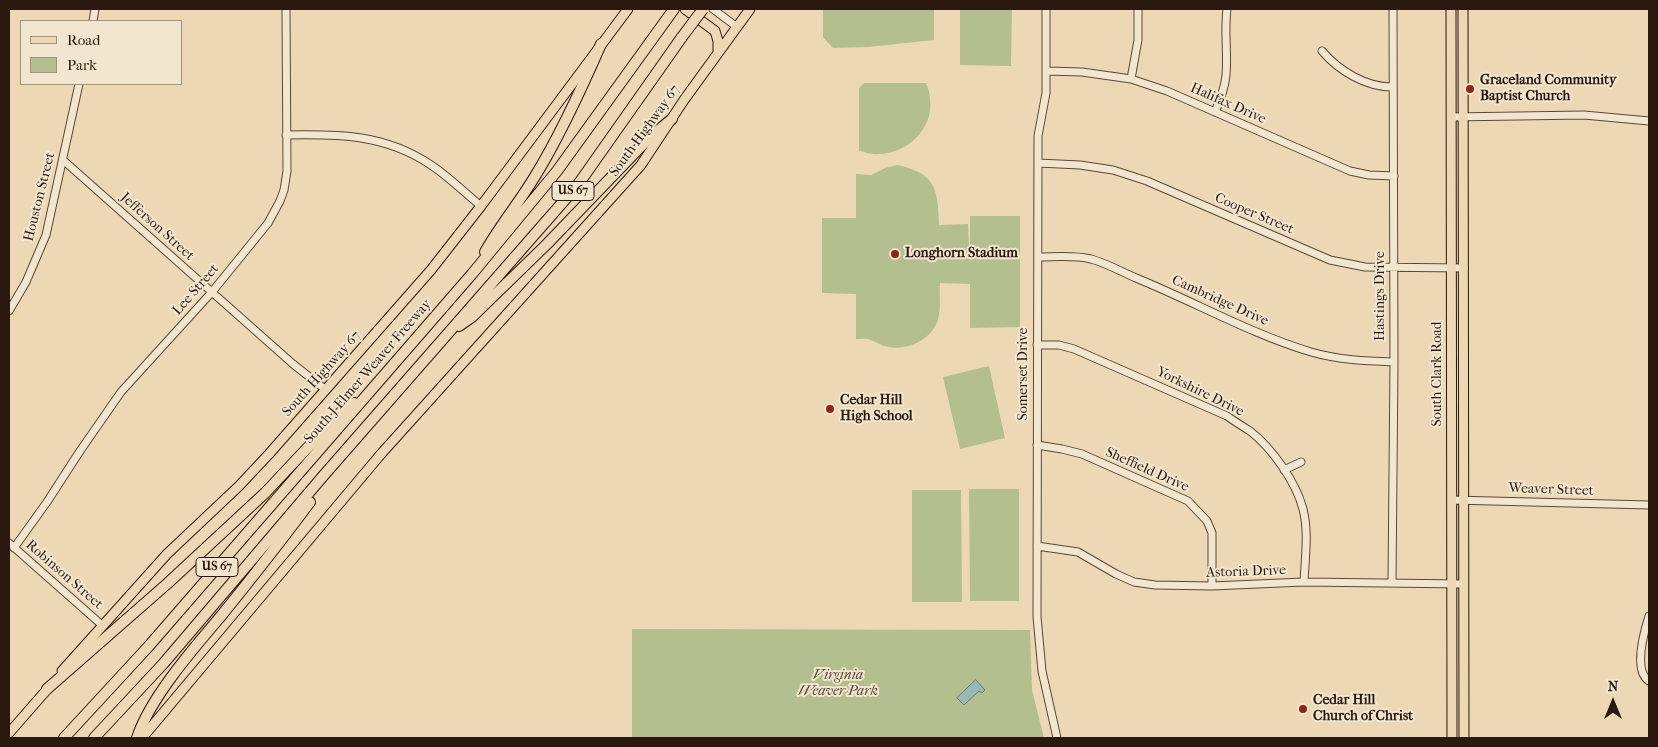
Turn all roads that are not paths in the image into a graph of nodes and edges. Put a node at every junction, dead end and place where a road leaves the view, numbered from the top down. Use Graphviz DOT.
graph roads {
  1 [pos="286,9"];
  2 [pos="628,9"];
  3 [pos="674,9"];
  4 [pos="685,9"];
  5 [pos="703,9"];
  6 [pos="713,9"];
  7 [pos="750,9"];
  8 [pos="1046,9"];
  9 [pos="1138,9"];
  10 [pos="1227,9"];
  11 [pos="1393,9"];
  12 [pos="1451,9"];
  13 [pos="1463,9"];
  14 [pos="737,27"];
  15 [pos="601,44"];
  16 [pos="1322,51"];
  17 [pos="718,53"];
  18 [pos="1046,71"];
  19 [pos="1131,79"];
  20 [pos="79,85"];
  21 [pos="1392,86"];
  22 [pos="1215,112"];
  23 [pos="1451,117"];
  24 [pos="1463,118"];
  25 [pos="672,120"];
  26 [pos="1649,121"];
  27 [pos="286,135"];
  28 [pos="63,160"];
  29 [pos="1038,163"];
  30 [pos="1394,176"];
  31 [pos="482,206"];
  32 [pos="1038,257"];
  33 [pos="1393,268"];
  34 [pos="1452,268"];
  35 [pos="1464,268"];
  36 [pos="472,274"];
  37 [pos="212,292"];
  38 [pos="9,311"];
  39 [pos="448,333"];
  40 [pos="1037,346"];
  41 [pos="1394,362"];
  42 [pos="326,390"];
  43 [pos="367,394"];
  44 [pos="1036,445"];
  45 [pos="1301,462"];
  46 [pos="1284,470"];
  47 [pos="324,474"];
  48 [pos="1452,500"];
  49 [pos="1464,500"];
  50 [pos="1649,505"];
  51 [pos="11,546"];
  52 [pos="1037,546"];
  53 [pos="1304,582"];
  54 [pos="1392,583"];
  55 [pos="1452,583"];
  56 [pos="1464,584"];
  57 [pos="1212,586"];
  58 [pos="1649,616"];
  59 [pos="102,626"];
  60 [pos="1452,657"];
  61 [pos="1464,657"];
  62 [pos="1647,680"];
  63 [pos="47,689"];
  64 [pos="9,733"];
  65 [pos="64,738"];
  66 [pos="94,738"];
  67 [pos="137,738"];
  68 [pos="142,738"];
  69 [pos="1057,738"];
  70 [pos="1452,738"];
  71 [pos="1464,738"];
  1 -- 27 [label="street, Lee Street"];
  2 -- 15 [label="main road, South Highway 67"];
  3 -- 36 [label="highway, South J Elmer Weaver Freeway / US 67"];
  4 -- 17 [label="main road"];
  5 -- 39 [label="highway, US 67, bridge"];
  6 -- 14 [label="street"];
  7 -- 14 [label="main road, South Highway 67"];
  8 -- 18 [label="street, Somerset Drive"];
  9 -- 19 [label="street"];
  10 -- 22 [label="street"];
  11 -- 21 [label="street, Hastings Drive"];
  12 -- 23 [label="main road, South Clark Road"];
  13 -- 24 [label="main road, South Clark Road"];
  14 -- 17 [label="main road, South Highway 67"];
  15 -- 31 [label="main road, South Highway 67"];
  15 -- 36 [label="highway"];
  16 -- 21 [label="street"];
  17 -- 25 [label="main road, South Highway 67"];
  18 -- 19 [label="street, Halifax Drive"];
  18 -- 29 [label="street, Somerset Drive"];
  19 -- 22 [label="street, Halifax Drive"];
  20 -- 28 [label="street, Houston Street"];
  21 -- 30 [label="street, Hastings Drive"];
  22 -- 30 [label="street, Halifax Drive"];
  23 -- 24 [label="street"];
  23 -- 34 [label="main road, South Clark Road"];
  24 -- 26 [label="street"];
  24 -- 35 [label="main road, South Clark Road"];
  25 -- 39 [label="highway"];
  25 -- 68 [label="main road, South Highway 67"];
  27 -- 31 [label="street"];
  27 -- 37 [label="street, Lee Street"];
  28 -- 37 [label="street, Jefferson Street"];
  28 -- 38 [label="street, Houston Street"];
  29 -- 32 [label="street, Somerset Drive"];
  29 -- 33 [label="street, Cooper Street"];
  30 -- 33 [label="street, Hastings Drive"];
  31 -- 42 [label="main road, South Highway 67"];
  32 -- 40 [label="street, Somerset Drive"];
  32 -- 41 [label="street, Cambridge Drive"];
  33 -- 34 [label="street, Cooper Street"];
  33 -- 41 [label="street, Hastings Drive"];
  34 -- 35 [label="street, Cooper Street"];
  34 -- 48 [label="main road, South Clark Road"];
  35 -- 49 [label="main road, South Clark Road"];
  36 -- 43 [label="highway, South J Elmer Weaver Freeway / US 67"];
  37 -- 42 [label="street, Jefferson Street"];
  37 -- 51 [label="street, Lee Street"];
  39 -- 47 [label="highway, US 67"];
  40 -- 44 [label="street, Somerset Drive"];
  40 -- 46 [label="street, Yorkshire Drive"];
  41 -- 54 [label="street, Hastings Drive"];
  42 -- 59 [label="main road, South Highway 67"];
  43 -- 63 [label="highway"];
  43 -- 65 [label="highway, South J Elmer Weaver Freeway / US 67"];
  44 -- 52 [label="street, Somerset Drive"];
  44 -- 57 [label="street, Sheffield Drive"];
  45 -- 46 [label="street"];
  46 -- 53 [label="street, Yorkshire Drive"];
  47 -- 66 [label="highway, US 67"];
  47 -- 67 [label="highway"];
  48 -- 49 [label="street, Weaver Street"];
  48 -- 55 [label="main road, South Clark Road"];
  49 -- 50 [label="street, Weaver Street"];
  49 -- 56 [label="main road, South Clark Road"];
  51 -- 59 [label="street, Robinson Street"];
  52 -- 57 [label="street, Astoria Drive"];
  52 -- 69 [label="street, Somerset Drive"];
  53 -- 54 [label="street, Astoria Drive"];
  53 -- 57 [label="street, Astoria Drive"];
  54 -- 55 [label="street, Astoria Drive"];
  55 -- 56 [label="street, Astoria Drive"];
  55 -- 60 [label="main road, South Clark Road"];
  56 -- 61 [label="main road, South Clark Road"];
  58 -- 62 [label="street"];
  59 -- 63 [label="main road, South Highway 67"];
  60 -- 61 [label="main road"];
  60 -- 70 [label="main road, South Clark Road"];
  61 -- 71 [label="main road, South Clark Road"];
  63 -- 64 [label="main road, South Highway 67"];
}
